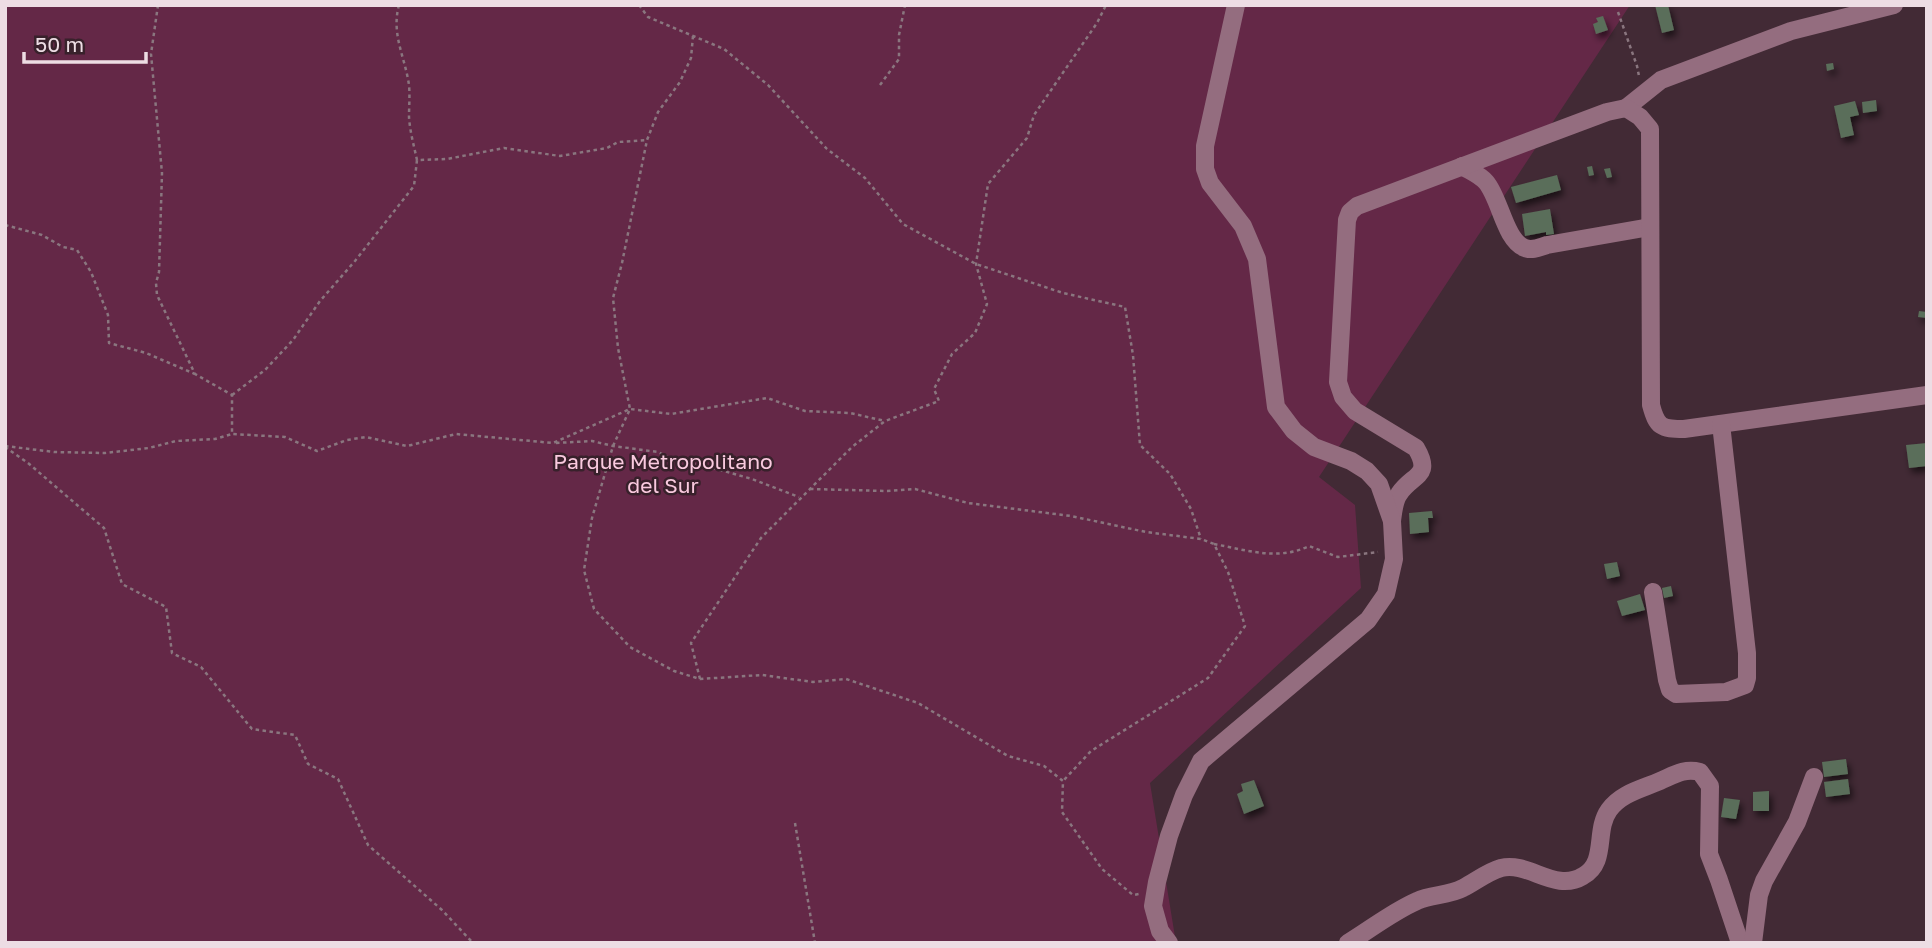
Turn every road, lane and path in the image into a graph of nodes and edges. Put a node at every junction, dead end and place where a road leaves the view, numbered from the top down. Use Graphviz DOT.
graph roads {
  1 [pos="158,5"];
  2 [pos="399,5"];
  3 [pos="639,5"];
  4 [pos="905,5"];
  5 [pos="1106,5"];
  6 [pos="1236,5"];
  7 [pos="1894,5"];
  8 [pos="1618,12"];
  9 [pos="693,36"];
  10 [pos="880,85"];
  11 [pos="1642,96"];
  12 [pos="1626,108"];
  13 [pos="647,140"];
  14 [pos="417,160"];
  15 [pos="1462,166"];
  16 [pos="5,225"];
  17 [pos="1650,227"];
  18 [pos="976,264"];
  19 [pos="195,374"];
  20 [pos="232,394"];
  21 [pos="1927,396"];
  22 [pos="630,409"];
  23 [pos="885,421"];
  24 [pos="1721,424"];
  25 [pos="232,434"];
  26 [pos="553,443"];
  27 [pos="613,446"];
  28 [pos="5,447"];
  29 [pos="810,489"];
  30 [pos="801,498"];
  31 [pos="1392,522"];
  32 [pos="1201,539"];
  33 [pos="1214,544"];
  34 [pos="1394,549"];
  35 [pos="1653,592"];
  36 [pos="700,680"];
  37 [pos="1814,777"];
  38 [pos="1063,781"];
  39 [pos="795,823"];
  40 [pos="1156,890"];
  41 [pos="473,943"];
  42 [pos="815,943"];
  43 [pos="1169,943"];
  44 [pos="1348,943"];
  45 [pos="1741,943"];
  46 [pos="1753,943"];
  1 -- 19 [label="path"];
  2 -- 14 [label="path"];
  3 -- 9 [label="path"];
  4 -- 10 [label="path"];
  5 -- 18 [label="path"];
  6 -- 31 [label="street"];
  7 -- 11 [label="street"];
  8 -- 11 [label="path"];
  9 -- 13 [label="path"];
  9 -- 18 [label="path"];
  11 -- 12 [label="street"];
  12 -- 15 [label="street"];
  12 -- 17 [label="street"];
  13 -- 14 [label="path"];
  13 -- 22 [label="path"];
  14 -- 20 [label="path"];
  15 -- 17 [label="street"];
  15 -- 31 [label="street"];
  16 -- 19 [label="path"];
  17 -- 24 [label="street"];
  18 -- 23 [label="path"];
  18 -- 32 [label="path"];
  19 -- 20 [label="path"];
  20 -- 25 [label="path"];
  21 -- 24 [label="street"];
  22 -- 23 [label="path"];
  22 -- 26 [label="path"];
  22 -- 27 [label="path"];
  23 -- 29 [label="path"];
  24 -- 35 [label="street"];
  25 -- 26 [label="path"];
  25 -- 28 [label="path"];
  26 -- 27 [label="path"];
  27 -- 30 [label="path"];
  27 -- 36 [label="path"];
  28 -- 41 [label="path"];
  29 -- 30 [label="path"];
  29 -- 32 [label="path"];
  30 -- 36 [label="path"];
  31 -- 34 [label="street"];
  32 -- 33 [label="path"];
  33 -- 34 [label="path"];
  33 -- 38 [label="path"];
  34 -- 40 [label="street"];
  36 -- 38 [label="path"];
  37 -- 46 [label="street"];
  38 -- 40 [label="path"];
  39 -- 42 [label="path"];
  40 -- 43 [label="street"];
  44 -- 45 [label="street"];
}
